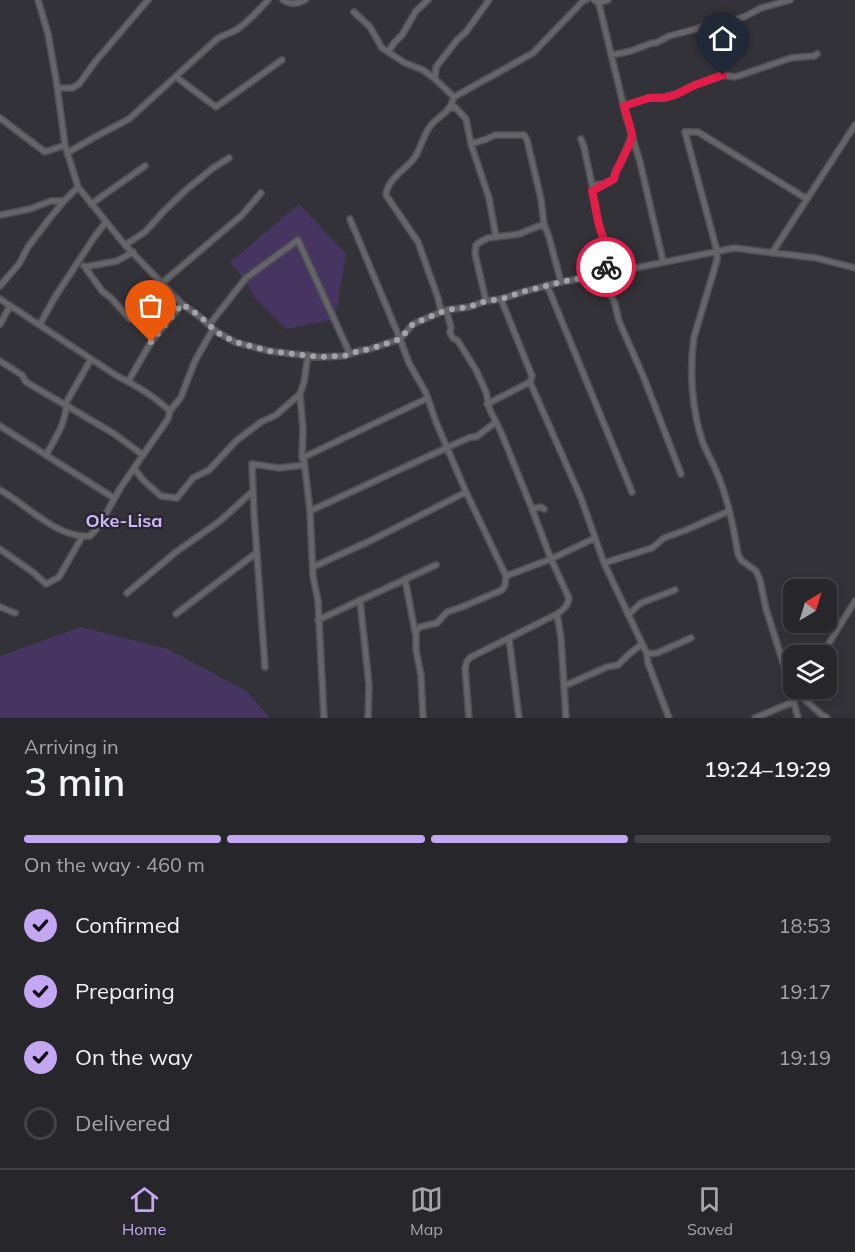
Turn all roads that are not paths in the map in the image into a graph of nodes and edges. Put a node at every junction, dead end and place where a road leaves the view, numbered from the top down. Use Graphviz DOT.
graph roads {
  1 [pos="38,0"];
  2 [pos="148,0"];
  3 [pos="268,0"];
  4 [pos="283,0"];
  5 [pos="305,0"];
  6 [pos="428,0"];
  7 [pos="489,0"];
  8 [pos="586,0"];
  9 [pos="608,0"];
  10 [pos="790,0"];
  11 [pos="597,1"];
  12 [pos="354,12"];
  13 [pos="388,52"];
  14 [pos="817,54"];
  15 [pos="612,55"];
  16 [pos="282,60"];
  17 [pos="176,77"];
  18 [pos="435,78"];
  19 [pos="58,88"];
  20 [pos="454,97"];
  21 [pos="624,106"];
  22 [pos="451,108"];
  23 [pos="0,118"];
  24 [pos="855,125"];
  25 [pos="632,135"];
  26 [pos="581,139"];
  27 [pos="471,144"];
  28 [pos="65,145"];
  29 [pos="67,153"];
  30 [pos="229,158"];
  31 [pos="145,166"];
  32 [pos="614,179"];
  33 [pos="78,187"];
  34 [pos="261,193"];
  35 [pos="807,198"];
  36 [pos="64,201"];
  37 [pos="91,204"];
  38 [pos="0,214"];
  39 [pos="350,219"];
  40 [pos="106,222"];
  41 [pos="544,224"];
  42 [pos="496,237"];
  43 [pos="125,245"];
  44 [pos="717,251"];
  45 [pos="133,252"];
  46 [pos="772,253"];
  47 [pos="82,259"];
  48 [pos="663,261"];
  49 [pos="85,267"];
  50 [pos="855,268"];
  51 [pos="602,274"];
  52 [pos="561,282"];
  53 [pos="162,283"];
  54 [pos="547,285"];
  55 [pos="0,286"];
  56 [pos="0,299"];
  57 [pos="501,299"];
  58 [pos="486,301"];
  59 [pos="182,304"];
  60 [pos="10,306"];
  61 [pos="444,311"];
  62 [pos="130,319"];
  63 [pos="0,324"];
  64 [pos="40,324"];
  65 [pos="211,327"];
  66 [pos="400,339"];
  67 [pos="350,354"];
  68 [pos="308,355"];
  69 [pos="91,359"];
  70 [pos="0,361"];
  71 [pos="128,382"];
  72 [pos="530,382"];
  73 [pos="300,394"];
  74 [pos="428,398"];
  75 [pos="487,404"];
  76 [pos="67,406"];
  77 [pos="170,411"];
  78 [pos="496,422"];
  79 [pos="0,426"];
  80 [pos="448,447"];
  81 [pos="46,455"];
  82 [pos="144,455"];
  83 [pos="302,458"];
  84 [pos="304,465"];
  85 [pos="134,468"];
  86 [pos="681,474"];
  87 [pos="0,490"];
  88 [pos="253,491"];
  89 [pos="466,492"];
  90 [pos="632,492"];
  91 [pos="114,498"];
  92 [pos="544,508"];
  93 [pos="532,509"];
  94 [pos="310,511"];
  95 [pos="729,512"];
  96 [pos="82,537"];
  97 [pos="595,538"];
  98 [pos="0,549"];
  99 [pos="256,553"];
  100 [pos="551,559"];
  101 [pos="604,563"];
  102 [pos="436,565"];
  103 [pos="313,567"];
  104 [pos="506,576"];
  105 [pos="405,579"];
  106 [pos="675,590"];
  107 [pos="127,592"];
  108 [pos="360,600"];
  109 [pos="855,601"];
  110 [pos="0,607"];
  111 [pos="15,613"];
  112 [pos="176,614"];
  113 [pos="557,614"];
  114 [pos="628,615"];
  115 [pos="318,620"];
  116 [pos="415,634"];
  117 [pos="509,638"];
  118 [pos="691,638"];
  119 [pos="642,644"];
  120 [pos="828,645"];
  121 [pos="647,654"];
  122 [pos="783,656"];
  123 [pos="265,667"];
  124 [pos="564,686"];
  125 [pos="794,699"];
  126 [pos="804,699"];
  127 [pos="793,702"];
  128 [pos="324,718"];
  129 [pos="368,718"];
  130 [pos="423,718"];
  131 [pos="470,718"];
  132 [pos="519,718"];
  133 [pos="566,718"];
  134 [pos="669,718"];
  135 [pos="755,718"];
  136 [pos="798,718"];
  137 [pos="827,718"];
  1 -- 19 [label="street"];
  2 -- 19 [label="street"];
  3 -- 17 [label="street"];
  4 -- 5 [label="street"];
  6 -- 13 [label="street"];
  7 -- 18 [label="street"];
  8 -- 20 [label="street"];
  9 -- 11 [label="street"];
  10 -- 15 [label="street"];
  11 -- 15 [label="street"];
  12 -- 13 [label="street"];
  13 -- 18 [label="street"];
  14 -- 21 [label="street"];
  15 -- 21 [label="street"];
  16 -- 17 [label="street"];
  17 -- 29 [label="street"];
  18 -- 20 [label="street"];
  19 -- 28 [label="street"];
  20 -- 22 [label="street"];
  21 -- 25 [label="street"];
  22 -- 27 [label="street"];
  22 -- 61 [label="street"];
  23 -- 28 [label="street"];
  24 -- 35 [label="street"];
  25 -- 32 [label="street"];
  25 -- 48 [label="street"];
  26 -- 32 [label="street"];
  27 -- 41 [label="street"];
  27 -- 42 [label="street"];
  28 -- 29 [label="street"];
  29 -- 33 [label="street"];
  30 -- 43 [label="street"];
  31 -- 37 [label="street"];
  32 -- 51 [label="street"];
  33 -- 36 [label="street"];
  33 -- 37 [label="street"];
  34 -- 53 [label="street"];
  35 -- 44 [label="street"];
  35 -- 46 [label="street"];
  36 -- 38 [label="street"];
  36 -- 55 [label="street"];
  37 -- 40 [label="street"];
  39 -- 66 [label="street"];
  40 -- 43 [label="street"];
  40 -- 47 [label="street"];
  41 -- 42 [label="street"];
  41 -- 52 [label="street"];
  42 -- 58 [label="street"];
  43 -- 45 [label="street"];
  44 -- 46 [label="street"];
  44 -- 48 [label="street"];
  44 -- 95 [label="street"];
  45 -- 49 [label="street"];
  45 -- 53 [label="street"];
  46 -- 50 [label="street"];
  47 -- 49 [label="street"];
  47 -- 64 [label="street"];
  48 -- 51 [label="street"];
  49 -- 62 [label="street"];
  51 -- 52 [label="street"];
  51 -- 86 [label="street"];
  52 -- 54 [label="street"];
  53 -- 59 [label="street"];
  54 -- 57 [label="street"];
  54 -- 90 [label="street"];
  56 -- 60 [label="street"];
  57 -- 58 [label="street"];
  57 -- 72 [label="street"];
  58 -- 61 [label="street"];
  59 -- 65 [label="street"];
  59 -- 71 [label="street"];
  60 -- 63 [label="street"];
  60 -- 64 [label="street"];
  61 -- 66 [label="street"];
  61 -- 75 [label="street"];
  64 -- 69 [label="street"];
  65 -- 67 [label="street"];
  65 -- 68 [label="street"];
  65 -- 77 [label="street"];
  66 -- 67 [label="street"];
  66 -- 74 [label="street"];
  67 -- 68 [label="street"];
  68 -- 73 [label="street"];
  69 -- 71 [label="street"];
  69 -- 76 [label="street"];
  70 -- 76 [label="street"];
  71 -- 77 [label="street"];
  72 -- 75 [label="street"];
  72 -- 97 [label="street"];
  73 -- 83 [label="street"];
  73 -- 85 [label="street"];
  74 -- 80 [label="street"];
  74 -- 83 [label="street"];
  75 -- 78 [label="street"];
  76 -- 81 [label="street"];
  76 -- 82 [label="street"];
  77 -- 82 [label="street"];
  78 -- 80 [label="street"];
  78 -- 93 [label="street"];
  79 -- 81 [label="street"];
  80 -- 89 [label="street"];
  80 -- 94 [label="street"];
  81 -- 91 [label="street"];
  82 -- 85 [label="street"];
  83 -- 84 [label="street"];
  84 -- 88 [label="street"];
  84 -- 94 [label="street"];
  85 -- 91 [label="street"];
  87 -- 96 [label="street"];
  88 -- 99 [label="street"];
  88 -- 107 [label="street"];
  89 -- 103 [label="street"];
  89 -- 104 [label="street"];
  91 -- 96 [label="street"];
  92 -- 93 [label="street"];
  93 -- 100 [label="street"];
  94 -- 103 [label="street"];
  95 -- 101 [label="street"];
  95 -- 122 [label="street"];
  96 -- 98 [label="street"];
  97 -- 100 [label="street"];
  97 -- 101 [label="street"];
  99 -- 112 [label="street"];
  99 -- 123 [label="street"];
  100 -- 104 [label="street"];
  100 -- 113 [label="street"];
  101 -- 114 [label="street"];
  102 -- 105 [label="street"];
  103 -- 115 [label="street"];
  104 -- 116 [label="street"];
  105 -- 108 [label="street"];
  105 -- 116 [label="street"];
  106 -- 114 [label="street"];
  108 -- 115 [label="street"];
  108 -- 129 [label="street"];
  109 -- 120 [label="street"];
  110 -- 111 [label="street"];
  113 -- 117 [label="street"];
  113 -- 124 [label="street"];
  114 -- 119 [label="street"];
  115 -- 128 [label="street"];
  116 -- 130 [label="street"];
  117 -- 131 [label="street"];
  117 -- 132 [label="street"];
  118 -- 121 [label="street"];
  119 -- 121 [label="street"];
  119 -- 124 [label="street"];
  121 -- 134 [label="street"];
  124 -- 133 [label="street"];
  125 -- 127 [label="street"];
  126 -- 137 [label="street"];
  127 -- 135 [label="street"];
  127 -- 136 [label="street"];
}
